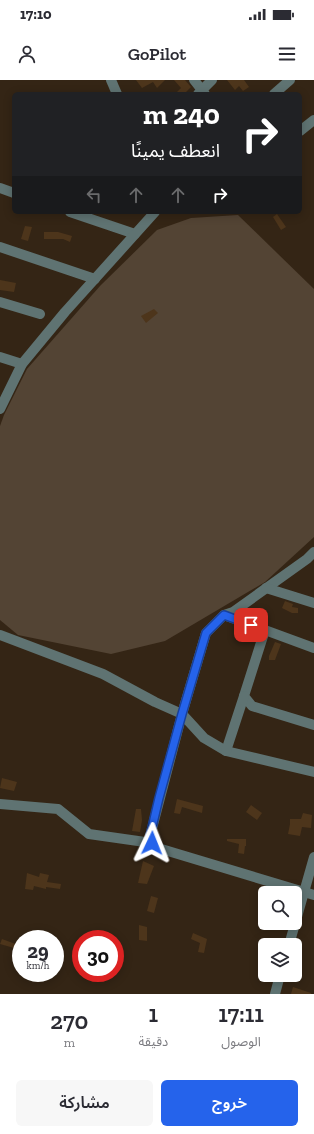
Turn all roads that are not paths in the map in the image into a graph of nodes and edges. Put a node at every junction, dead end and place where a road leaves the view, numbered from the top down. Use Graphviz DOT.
graph roads {
  1 [pos="111,80"];
  2 [pos="194,80"];
  3 [pos="212,80"];
  4 [pos="290,80"];
  5 [pos="116,92"];
  6 [pos="201,92"];
  7 [pos="203,92"];
  8 [pos="276,92"];
  9 [pos="314,120"];
  10 [pos="302,129"];
  11 [pos="0,188"];
  12 [pos="12,191"];
  13 [pos="76,214"];
  14 [pos="153,214"];
  15 [pos="135,234"];
  16 [pos="0,247"];
  17 [pos="96,278"];
  18 [pos="0,302"];
  19 [pos="40,314"];
  20 [pos="0,357"];
  21 [pos="22,364"];
  22 [pos="0,409"];
  23 [pos="314,552"];
  24 [pos="266,588"];
  25 [pos="314,604"];
  26 [pos="224,615"];
  27 [pos="265,630"];
  28 [pos="0,636"];
  29 [pos="314,648"];
  30 [pos="244,696"];
  31 [pos="182,714"];
  32 [pos="314,725"];
  33 [pos="226,751"];
  34 [pos="314,772"];
  35 [pos="0,804"];
  36 [pos="152,843"];
  37 [pos="314,857"];
  38 [pos="309,894"];
  39 [pos="292,938"];
  40 [pos="278,982"];
  41 [pos="275,994"];
  1 -- 5 [label="street"];
  2 -- 6 [label="street"];
  3 -- 7 [label="street"];
  4 -- 8 [label="street"];
  9 -- 10 [label="street"];
  11 -- 12 [label="street"];
  13 -- 15 [label="street"];
  14 -- 15 [label="street"];
  15 -- 17 [label="street"];
  16 -- 17 [label="street"];
  17 -- 21 [label="street"];
  18 -- 19 [label="street"];
  20 -- 21 [label="street"];
  21 -- 22 [label="street"];
  23 -- 24 [label="street"];
  24 -- 25 [label="street"];
  24 -- 26 [label="street"];
  26 -- 27 [label="street"];
  26 -- 31 [label="street"];
  27 -- 29 [label="street"];
  27 -- 30 [label="street"];
  28 -- 31 [label="street"];
  30 -- 32 [label="street"];
  30 -- 33 [label="street"];
  31 -- 33 [label="street"];
  31 -- 36 [label="street"];
  33 -- 34 [label="street"];
  35 -- 36 [label="street"];
  36 -- 38 [label="street"];
  37 -- 38 [label="street"];
  38 -- 39 [label="street"];
  40 -- 41 [label="street"];
}
